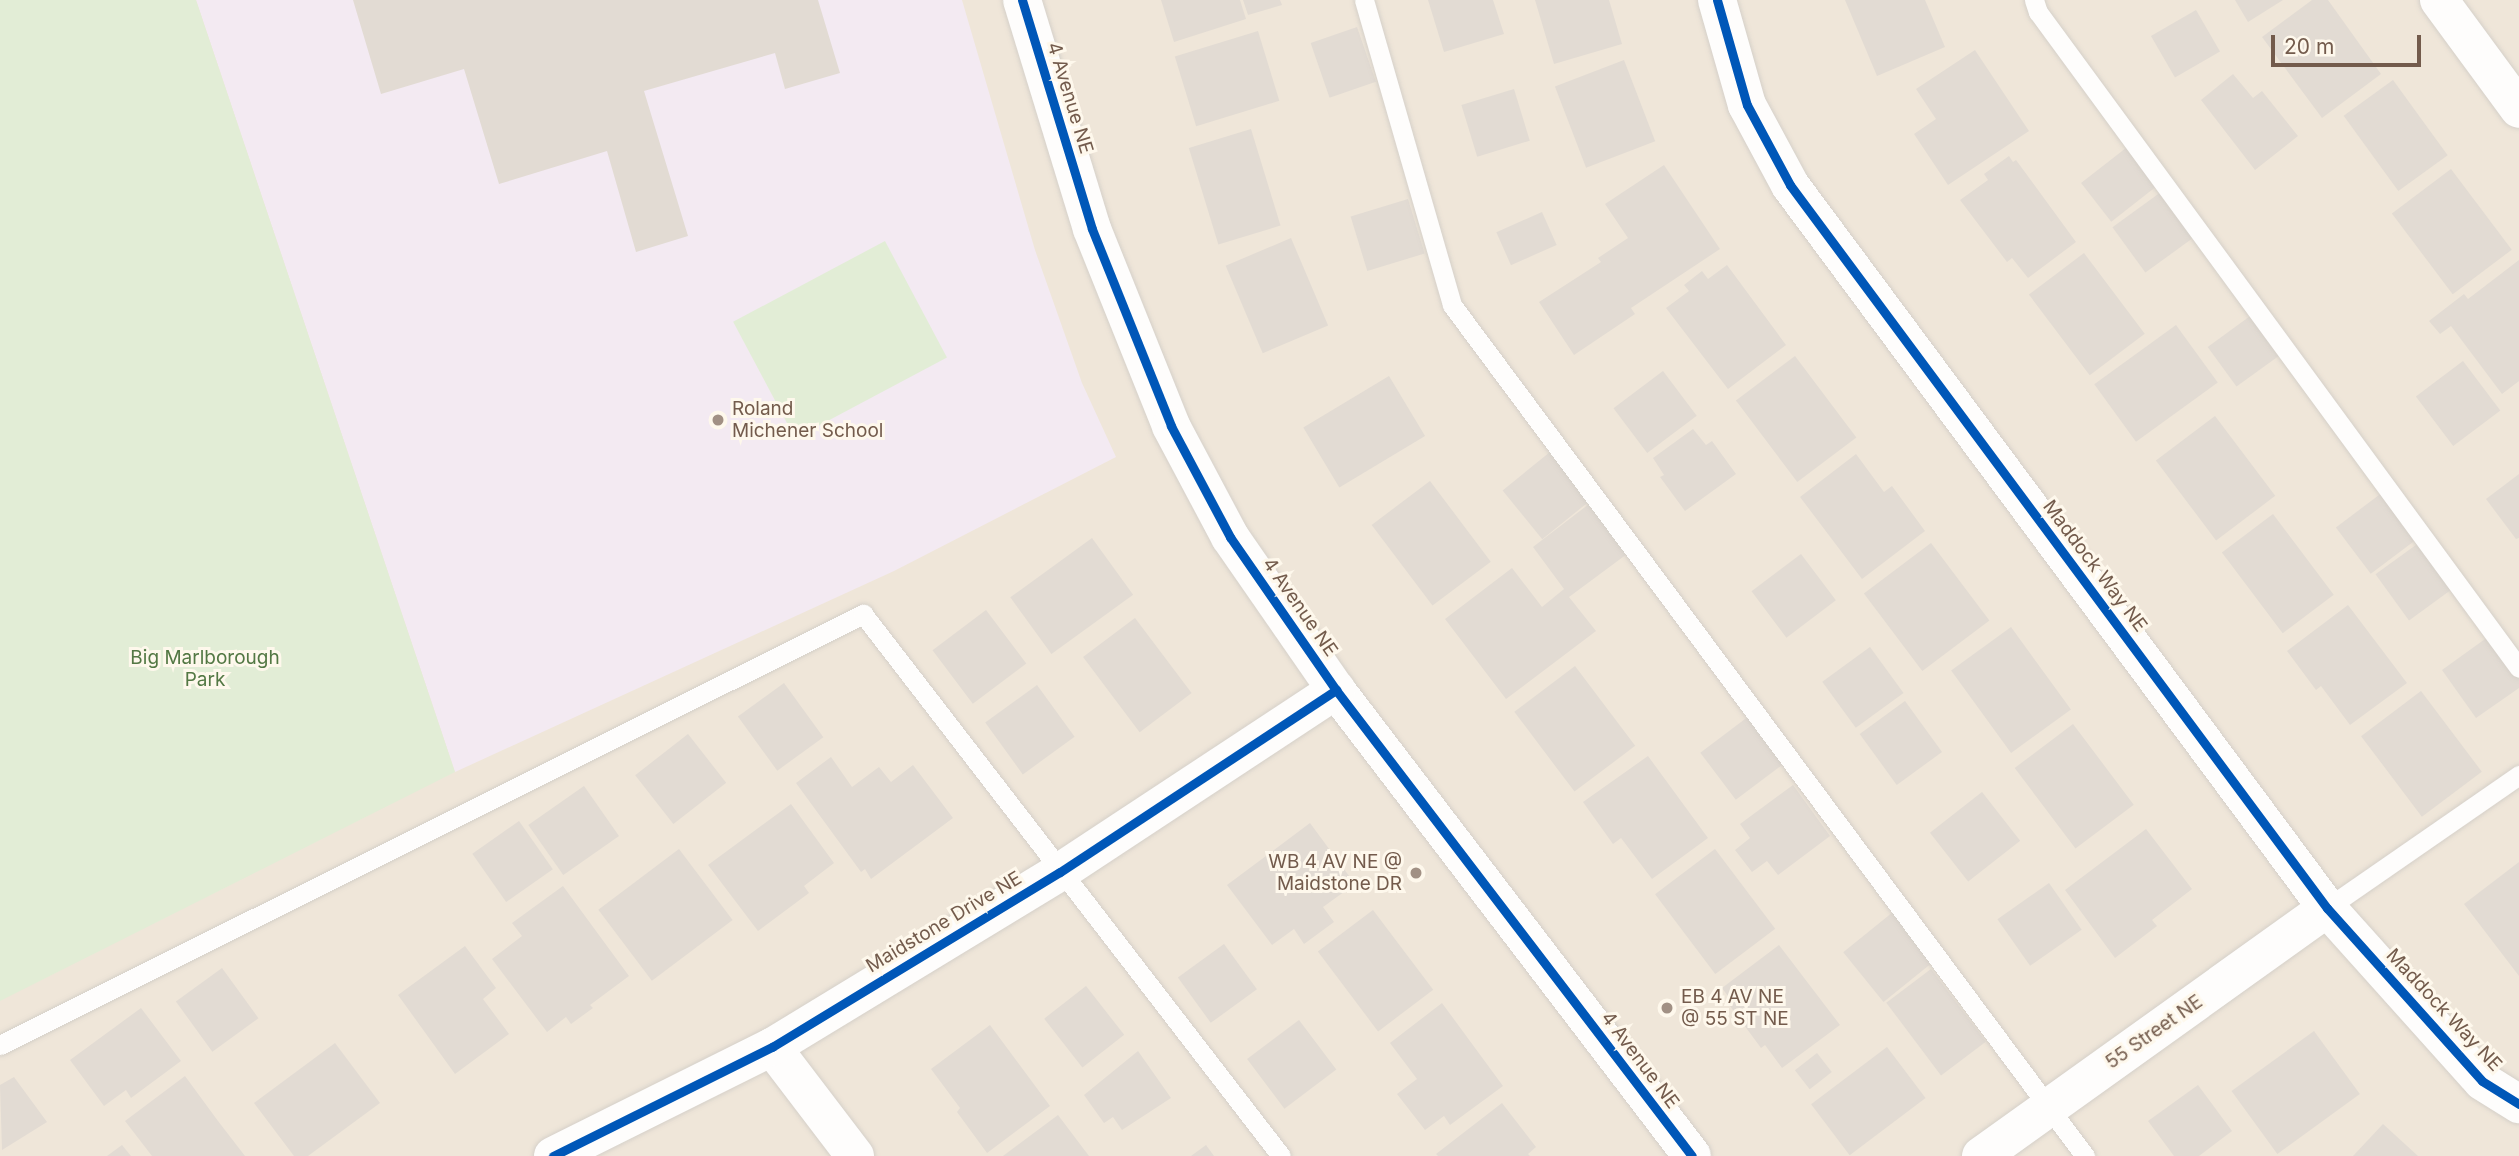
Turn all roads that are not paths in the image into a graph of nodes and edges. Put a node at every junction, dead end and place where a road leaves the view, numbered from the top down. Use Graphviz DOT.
graph roads {
  1 [pos="1022,0"];
  2 [pos="1364,0"];
  3 [pos="1717,0"];
  4 [pos="2035,0"];
  5 [pos="2439,0"];
  6 [pos="2519,109"];
  7 [pos="2519,668"];
  8 [pos="1336,690"];
  9 [pos="2519,775"];
  10 [pos="1060,872"];
  11 [pos="2327,908"];
  12 [pos="0,1045"];
  13 [pos="772,1047"];
  14 [pos="2519,1104"];
  15 [pos="2048,1108"];
  16 [pos="553,1156"];
  17 [pos="855,1156"];
  18 [pos="1281,1156"];
  19 [pos="1692,1156"];
  20 [pos="1981,1156"];
  21 [pos="2085,1156"];
  1 -- 8 [label="street, 4 Avenue NE"];
  2 -- 15 [label="lane"];
  3 -- 11 [label="street, Maddock Way NE"];
  4 -- 7 [label="lane"];
  5 -- 6 [label="street"];
  8 -- 10 [label="street, Maidstone Drive NE"];
  8 -- 19 [label="street, 4 Avenue NE"];
  9 -- 11 [label="lane"];
  10 -- 12 [label="lane"];
  10 -- 13 [label="street, Maidstone Drive NE"];
  10 -- 18 [label="lane"];
  11 -- 14 [label="street, Maddock Way NE"];
  11 -- 15 [label="street, 55 Street NE"];
  13 -- 16 [label="street, Maidstone Drive NE"];
  13 -- 17 [label="street"];
  15 -- 20 [label="street, 55 Street NE"];
  15 -- 21 [label="lane"];
}
